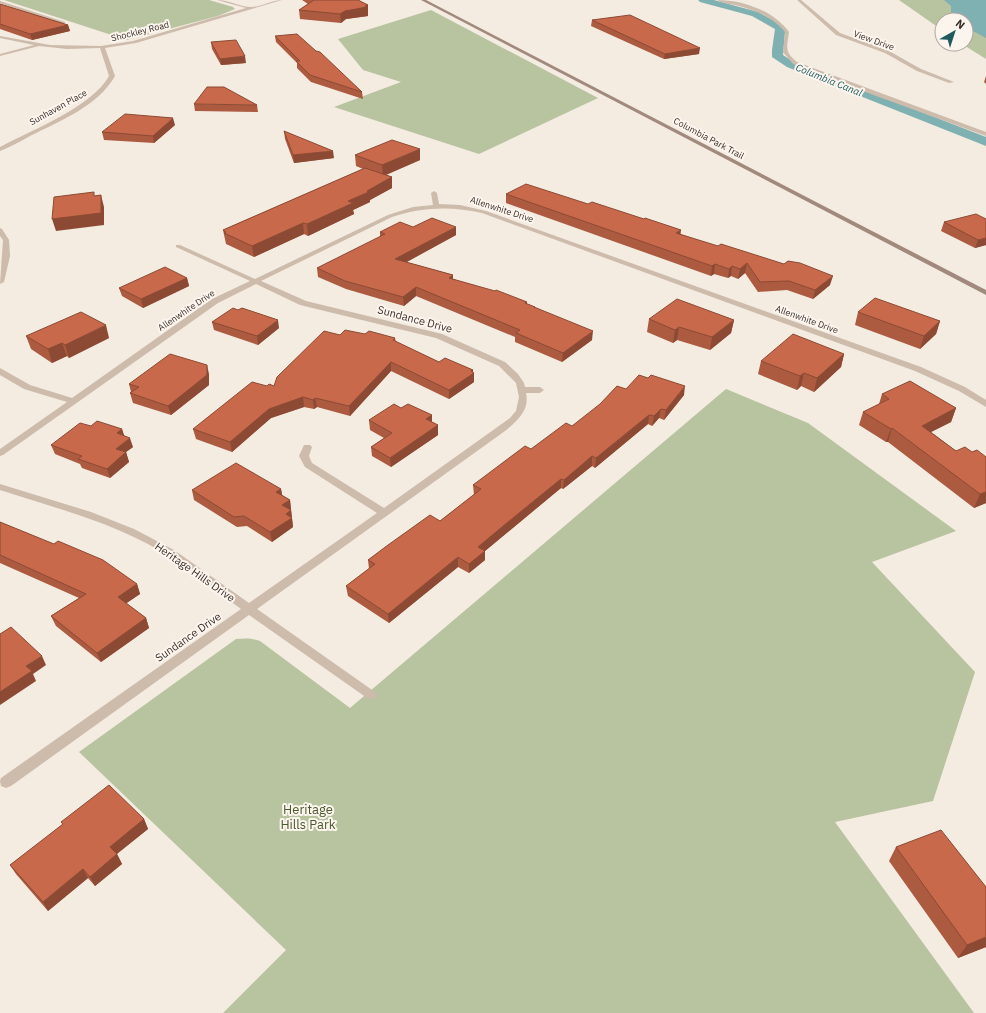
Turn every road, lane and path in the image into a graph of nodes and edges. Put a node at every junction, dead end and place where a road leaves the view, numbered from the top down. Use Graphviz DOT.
graph roads {
  1 [pos="219,0"];
  2 [pos="280,0"];
  3 [pos="422,0"];
  4 [pos="719,0"];
  5 [pos="800,0"];
  6 [pos="0,2"];
  7 [pos="250,8"];
  8 [pos="63,22"];
  9 [pos="0,37"];
  10 [pos="42,44"];
  11 [pos="102,47"];
  12 [pos="0,55"];
  13 [pos="951,82"];
  14 [pos="986,134"];
  15 [pos="0,149"];
  16 [pos="434,193"];
  17 [pos="436,206"];
  18 [pos="0,230"];
  19 [pos="178,246"];
  20 [pos="255,281"];
  21 [pos="0,282"];
  22 [pos="986,293"];
  23 [pos="0,371"];
  24 [pos="522,390"];
  25 [pos="540,390"];
  26 [pos="73,402"];
  27 [pos="986,404"];
  28 [pos="307,447"];
  29 [pos="0,453"];
  30 [pos="0,487"];
  31 [pos="385,513"];
  32 [pos="248,609"];
  33 [pos="371,695"];
  34 [pos="6,782"];
  1 -- 7 [label="street"];
  2 -- 7 [label="street, Shockley Road"];
  3 -- 22 [label="main road, Columbia Park Trail"];
  4 -- 14 [label="street"];
  5 -- 13 [label="street, View Drive"];
  6 -- 8 [label="street"];
  7 -- 11 [label="street, Shockley Road"];
  9 -- 10 [label="street, Shockley Road"];
  10 -- 11 [label="street, Shockley Road"];
  10 -- 12 [label="street"];
  11 -- 15 [label="street, Sunhaven Place"];
  16 -- 17 [label="street"];
  17 -- 20 [label="street, Allenwhite Drive"];
  17 -- 27 [label="street, Allenwhite Drive"];
  18 -- 21 [label="street"];
  19 -- 20 [label="street, Sundance Drive"];
  20 -- 24 [label="street, Sundance Drive"];
  20 -- 26 [label="street, Allenwhite Drive"];
  23 -- 26 [label="street"];
  24 -- 25 [label="street"];
  24 -- 31 [label="street, Sundance Drive"];
  26 -- 29 [label="street, Allenwhite Drive"];
  28 -- 31 [label="street"];
  30 -- 32 [label="street, Heritage Hills Drive"];
  31 -- 32 [label="street, Sundance Drive"];
  32 -- 33 [label="street, Heritage Hills Drive"];
  32 -- 34 [label="street, Sundance Drive"];
}
